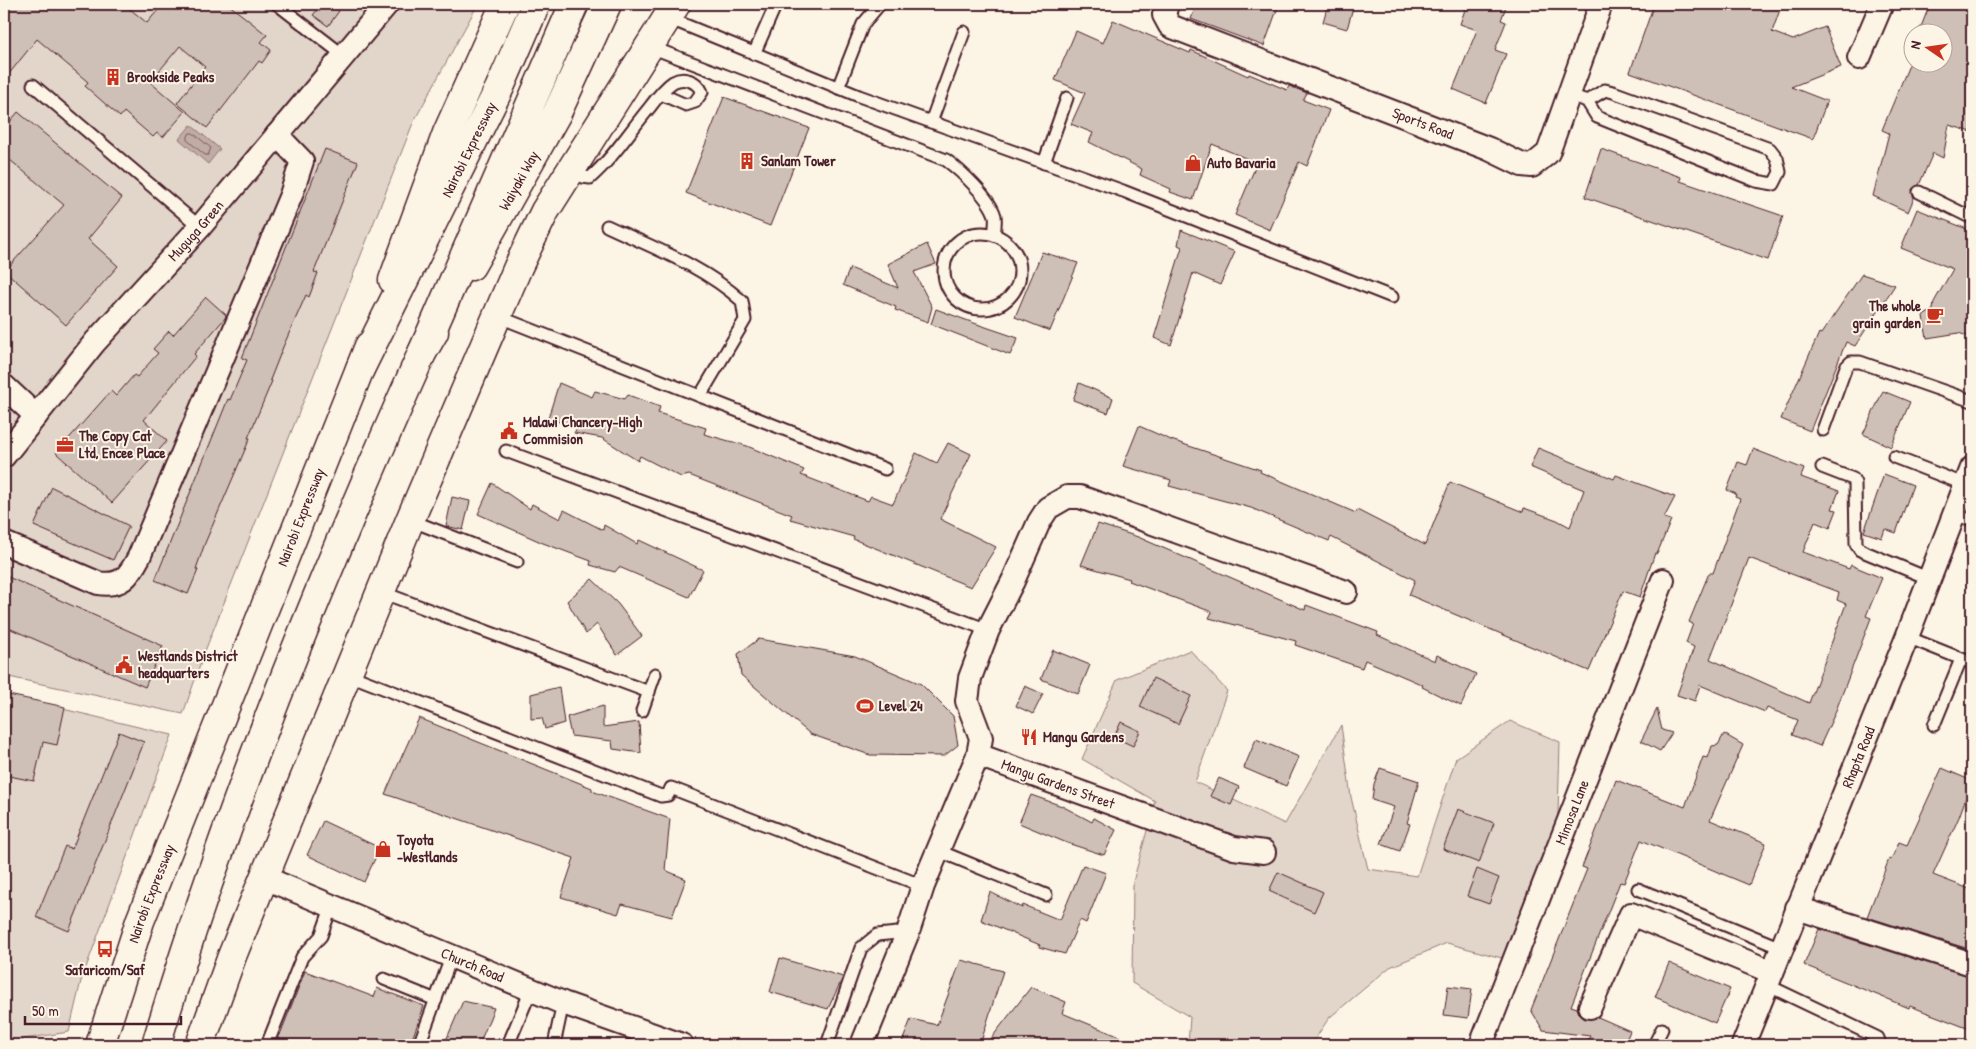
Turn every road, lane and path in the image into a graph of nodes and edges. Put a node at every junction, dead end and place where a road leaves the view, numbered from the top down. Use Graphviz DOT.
graph roads {
  1 [pos="276,4"];
  2 [pos="387,4"];
  3 [pos="505,4"];
  4 [pos="536,4"];
  5 [pos="574,4"];
  6 [pos="607,4"];
  7 [pos="776,4"];
  8 [pos="880,4"];
  9 [pos="1167,4"];
  10 [pos="1602,4"];
  11 [pos="1882,4"];
  12 [pos="671,11"];
  13 [pos="964,32"];
  14 [pos="648,46"];
  15 [pos="754,54"];
  16 [pos="344,55"];
  17 [pos="1859,58"];
  18 [pos="33,85"];
  19 [pos="838,88"];
  20 [pos="661,94"];
  21 [pos="1067,98"];
  22 [pos="1579,98"];
  23 [pos="931,122"];
  24 [pos="277,135"];
  25 [pos="1044,163"];
  26 [pos="570,170"];
  27 [pos="1919,192"];
  28 [pos="1972,218"];
  29 [pos="607,226"];
  30 [pos="200,227"];
  31 [pos="994,235"];
  32 [pos="1392,297"];
  33 [pos="495,316"];
  34 [pos="422,353"];
  35 [pos="360,369"];
  36 [pos="4,386"];
  37 [pos="700,396"];
  38 [pos="1972,401"];
  39 [pos="36,416"];
  40 [pos="1823,430"];
  41 [pos="506,451"];
  42 [pos="4,456"];
  43 [pos="1894,457"];
  44 [pos="1822,467"];
  45 [pos="885,469"];
  46 [pos="1969,477"];
  47 [pos="1963,517"];
  48 [pos="410,520"];
  49 [pos="4,543"];
  50 [pos="517,562"];
  51 [pos="1930,579"];
  52 [pos="1663,580"];
  53 [pos="381,592"];
  54 [pos="1346,592"];
  55 [pos="988,630"];
  56 [pos="1907,638"];
  57 [pos="1960,659"];
  58 [pos="1972,663"];
  59 [pos="347,674"];
  60 [pos="655,674"];
  61 [pos="649,692"];
  62 [pos="642,711"];
  63 [pos="1934,725"];
  64 [pos="978,755"];
  65 [pos="938,851"];
  66 [pos="1264,852"];
  67 [pos="266,878"];
  68 [pos="923,886"];
  69 [pos="1638,889"];
  70 [pos="1046,895"];
  71 [pos="332,905"];
  72 [pos="1797,908"];
  73 [pos="908,932"];
  74 [pos="1781,948"];
  75 [pos="452,955"];
  76 [pos="1972,964"];
  77 [pos="1769,978"];
  78 [pos="384,979"];
  79 [pos="531,990"];
  80 [pos="436,1000"];
  81 [pos="563,1004"];
  82 [pos="1590,1007"];
  83 [pos="1662,1029"];
  84 [pos="1748,1044"];
  85 [pos="100,1045"];
  86 [pos="156,1045"];
  87 [pos="200,1045"];
  88 [pos="267,1045"];
  89 [pos="419,1045"];
  90 [pos="508,1045"];
  91 [pos="554,1045"];
  92 [pos="682,1045"];
  93 [pos="827,1045"];
  94 [pos="862,1045"];
  95 [pos="1481,1045"];
  96 [pos="1654,1045"];
  97 [pos="1880,1045"];
  1 -- 16 [label="lane"];
  2 -- 16 [label="street, Muguga Green"];
  3 -- 35 [label="highway"];
  4 -- 35 [label="highway, Nairobi Expressway"];
  5 -- 34 [label="highway"];
  6 -- 34 [label="highway, Waiyaki Way"];
  7 -- 15 [label="lane"];
  8 -- 19 [label="lane"];
  9 -- 22 [label="street, Sports Road"];
  10 -- 22 [label="street, Sports Road"];
  11 -- 17 [label="street"];
  12 -- 14 [label="highway"];
  12 -- 15 [label="lane"];
  13 -- 23 [label="lane"];
  14 -- 26 [label="highway"];
  14 -- 31 [label="lane"];
  15 -- 19 [label="lane"];
  16 -- 24 [label="street, Muguga Green"];
  18 -- 30 [label="lane"];
  19 -- 23 [label="lane"];
  20 -- 26 [label="lane"];
  21 -- 25 [label="lane"];
  22 -- 22 [label="lane"];
  23 -- 25 [label="lane"];
  24 -- 30 [label="street, Muguga Green"];
  24 -- 49 [label="street"];
  25 -- 32 [label="lane"];
  26 -- 33 [label="highway"];
  27 -- 28 [label="lane"];
  29 -- 37 [label="lane"];
  30 -- 39 [label="street, Muguga Green"];
  31 -- 31 [label="lane"];
  33 -- 37 [label="lane"];
  33 -- 48 [label="highway"];
  34 -- 86 [label="highway"];
  35 -- 85 [label="highway, Nairobi Expressway"];
  36 -- 39 [label="street"];
  37 -- 45 [label="lane"];
  38 -- 40 [label="lane"];
  39 -- 42 [label="street, Muguga Green"];
  41 -- 55 [label="lane"];
  43 -- 46 [label="lane"];
  44 -- 51 [label="lane"];
  46 -- 47 [label="street, Rhapta Road"];
  47 -- 51 [label="street, Rhapta Road"];
  48 -- 50 [label="lane"];
  48 -- 53 [label="highway"];
  51 -- 56 [label="street, Rhapta Road"];
  52 -- 95 [label="street, Mimosa Lane"];
  53 -- 59 [label="highway"];
  53 -- 61 [label="lane"];
  54 -- 55 [label="street"];
  55 -- 64 [label="street"];
  56 -- 57 [label="lane"];
  56 -- 72 [label="street, Rhapta Road"];
  57 -- 58 [label="lane"];
  57 -- 63 [label="lane"];
  59 -- 67 [label="highway"];
  59 -- 68 [label="lane"];
  60 -- 61 [label="lane"];
  61 -- 62 [label="lane"];
  64 -- 65 [label="street"];
  64 -- 66 [label="street, Mangu Gardens Street"];
  65 -- 68 [label="street"];
  65 -- 70 [label="lane"];
  67 -- 71 [label="street, Church Road"];
  67 -- 87 [label="highway"];
  68 -- 73 [label="street"];
  69 -- 74 [label="lane"];
  71 -- 75 [label="street, Church Road"];
  71 -- 88 [label="lane"];
  72 -- 74 [label="street, Rhapta Road"];
  72 -- 76 [label="street"];
  73 -- 93 [label="lane"];
  73 -- 94 [label="street"];
  74 -- 77 [label="street, Rhapta Road"];
  75 -- 79 [label="street, Church Road"];
  75 -- 80 [label="lane"];
  77 -- 82 [label="street"];
  77 -- 84 [label="street, Rhapta Road"];
  77 -- 97 [label="lane"];
  78 -- 80 [label="lane"];
  79 -- 81 [label="street, Church Road"];
  79 -- 90 [label="lane"];
  80 -- 89 [label="lane"];
  81 -- 91 [label="lane"];
  81 -- 92 [label="street, Church Road"];
  83 -- 96 [label="lane"];
}
